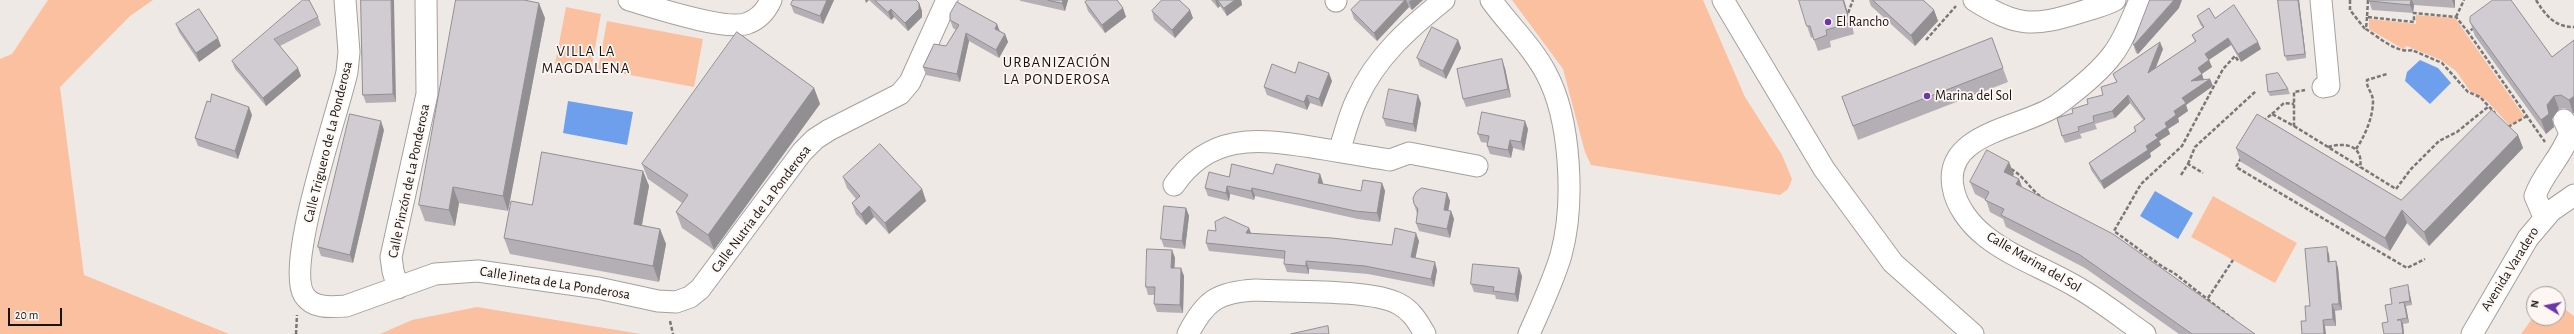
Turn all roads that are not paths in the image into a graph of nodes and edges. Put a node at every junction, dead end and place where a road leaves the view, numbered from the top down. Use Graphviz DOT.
graph roads {
  1 [pos="345,0"];
  2 [pos="426,0"];
  3 [pos="629,0"];
  4 [pos="771,0"];
  5 [pos="947,0"];
  6 [pos="1444,0"];
  7 [pos="1491,0"];
  8 [pos="1723,0"];
  9 [pos="1974,0"];
  10 [pos="2115,0"];
  11 [pos="2140,0"];
  12 [pos="2321,0"];
  13 [pos="2324,87"];
  14 [pos="2564,120"];
  15 [pos="1339,151"];
  16 [pos="1477,166"];
  17 [pos="1174,185"];
  18 [pos="2574,196"];
  19 [pos="2544,217"];
  20 [pos="299,284"];
  21 [pos="398,288"];
  22 [pos="658,301"];
  23 [pos="1188,334"];
  24 [pos="1426,334"];
  25 [pos="1529,334"];
  26 [pos="1973,334"];
  27 [pos="2145,334"];
  28 [pos="2472,334"];
  1 -- 20 [label="street, Calle Triguero de La Ponderosa"];
  2 -- 21 [label="street, Calle Pinzón de La Ponderosa"];
  3 -- 4 [label="street"];
  5 -- 22 [label="street, Calle Nutria de La Ponderosa"];
  6 -- 15 [label="street"];
  7 -- 25 [label="street"];
  8 -- 26 [label="street"];
  9 -- 10 [label="street"];
  11 -- 27 [label="street, Calle Marina del Sol"];
  12 -- 13 [label="street"];
  14 -- 19 [label="street"];
  15 -- 16 [label="street"];
  15 -- 17 [label="street"];
  18 -- 19 [label="street, Avenida Varadero"];
  19 -- 28 [label="street, Avenida Varadero"];
  20 -- 21 [label="street, Calle Jineta de La Ponderosa"];
  21 -- 22 [label="street, Calle Jineta de La Ponderosa"];
  23 -- 24 [label="street"];
}
